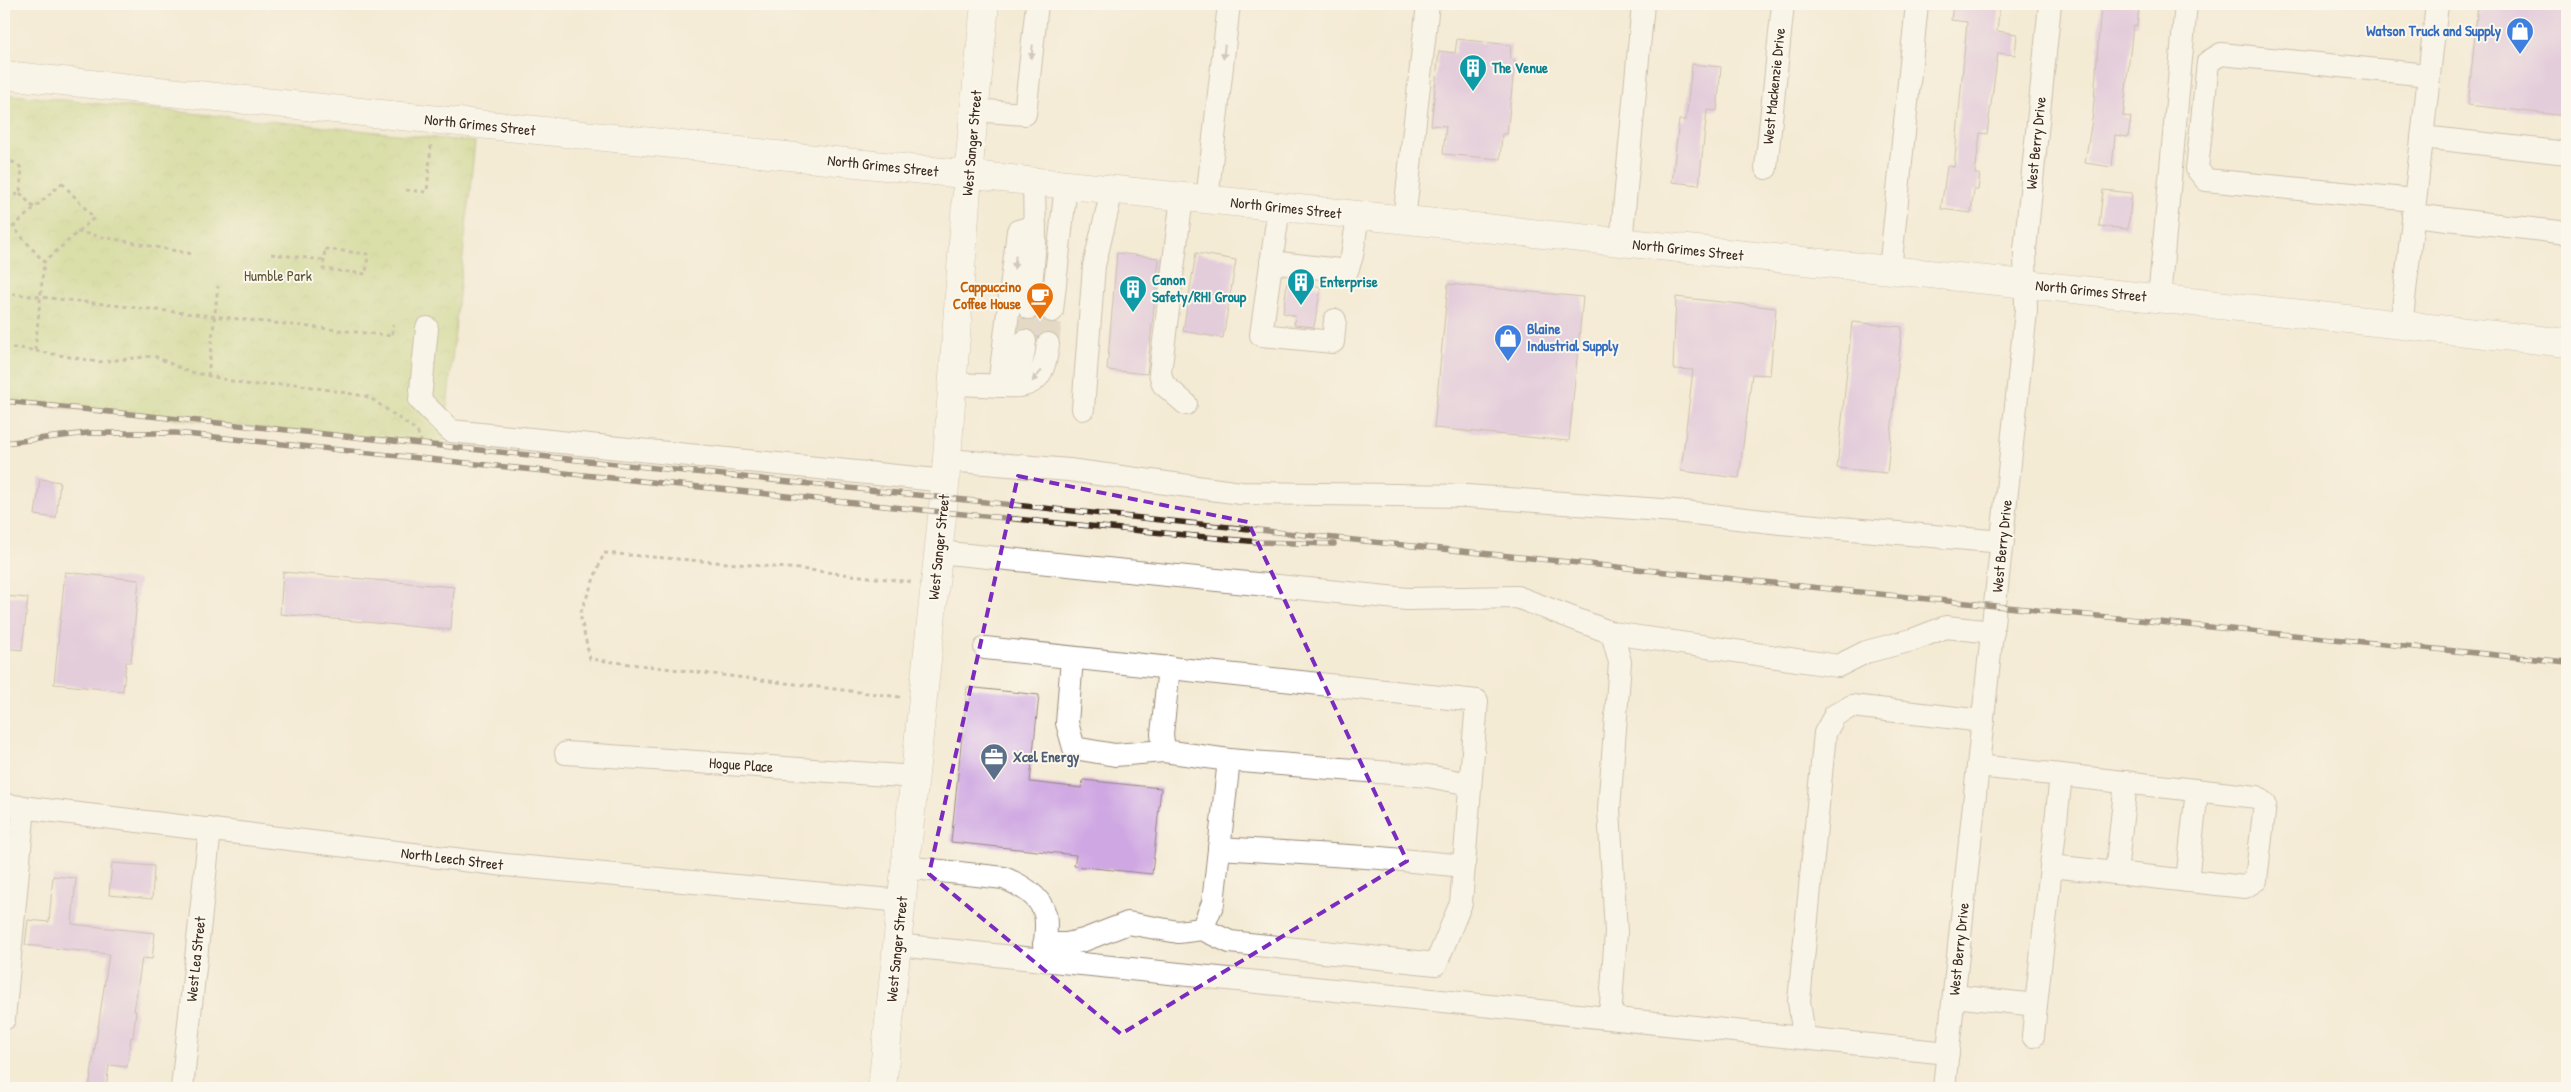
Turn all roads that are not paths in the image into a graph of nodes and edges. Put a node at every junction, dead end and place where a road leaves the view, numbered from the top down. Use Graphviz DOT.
graph roads {
  1 [pos="985,4"];
  2 [pos="1037,4"];
  3 [pos="1229,4"];
  4 [pos="1428,4"];
  5 [pos="1643,4"];
  6 [pos="1783,4"];
  7 [pos="1917,4"];
  8 [pos="2050,4"];
  9 [pos="2186,4"];
  10 [pos="2437,4"];
  11 [pos="4,75"];
  12 [pos="2428,75"];
  13 [pos="974,110"];
  14 [pos="2422,137"];
  15 [pos="2567,153"];
  16 [pos="1766,168"];
  17 [pos="968,175"];
  18 [pos="1034,181"];
  19 [pos="1066,185"];
  20 [pos="1112,190"];
  21 [pos="1194,198"];
  22 [pos="1279,207"];
  23 [pos="2414,208"];
  24 [pos="1358,215"];
  25 [pos="1404,220"];
  26 [pos="1035,226"];
  27 [pos="2567,233"];
  28 [pos="1621,243"];
  29 [pos="1271,262"];
  30 [pos="1890,270"];
  31 [pos="2026,284"];
  32 [pos="2158,299"];
  33 [pos="1029,308"];
  34 [pos="1052,311"];
  35 [pos="1336,320"];
  36 [pos="2401,327"];
  37 [pos="427,328"];
  38 [pos="1025,341"];
  39 [pos="2567,343"];
  40 [pos="1048,344"];
  41 [pos="954,384"];
  42 [pos="1002,386"];
  43 [pos="1186,404"];
  44 [pos="1083,409"];
  45 [pos="947,470"];
  46 [pos="2003,542"];
  47 [pos="938,552"];
  48 [pos="1993,632"];
  49 [pos="1612,633"];
  50 [pos="985,648"];
  51 [pos="1072,658"];
  52 [pos="1169,667"];
  53 [pos="1982,721"];
  54 [pos="1164,751"];
  55 [pos="566,753"];
  56 [pos="1228,760"];
  57 [pos="1978,766"];
  58 [pos="2061,775"];
  59 [pos="916,777"];
  60 [pos="2126,782"];
  61 [pos="1470,784"];
  62 [pos="2197,790"];
  63 [pos="14,806"];
  64 [pos="210,829"];
  65 [pos="1219,848"];
  66 [pos="1464,866"];
  67 [pos="2051,866"];
  68 [pos="905,867"];
  69 [pos="2116,873"];
  70 [pos="2187,881"];
  71 [pos="902,901"];
  72 [pos="1202,929"];
  73 [pos="897,945"];
  74 [pos="1044,952"];
  75 [pos="1954,996"];
  76 [pos="2036,1005"];
  77 [pos="1610,1018"];
  78 [pos="4,1019"];
  79 [pos="2033,1036"];
  80 [pos="1804,1037"];
  81 [pos="1948,1053"];
  82 [pos="182,1088"];
  83 [pos="882,1088"];
  84 [pos="1944,1088"];
  1 -- 13 [label="main road, West Sanger Street"];
  2 -- 13 [label="street, one-way"];
  3 -- 21 [label="street, one-way"];
  4 -- 25 [label="street"];
  5 -- 28 [label="street"];
  6 -- 16 [label="street, West Mackenzie Drive"];
  7 -- 30 [label="street"];
  8 -- 31 [label="street, West Berry Drive"];
  9 -- 32 [label="street"];
  10 -- 12 [label="street"];
  11 -- 17 [label="main road, North Grimes Street"];
  12 -- 14 [label="street"];
  12 -- 23 [label="street"];
  13 -- 17 [label="main road, West Sanger Street"];
  14 -- 15 [label="street"];
  14 -- 23 [label="street"];
  17 -- 18 [label="main road, North Grimes Street"];
  17 -- 41 [label="main road, West Sanger Street"];
  18 -- 19 [label="main road, North Grimes Street"];
  18 -- 26 [label="street"];
  19 -- 20 [label="main road, North Grimes Street"];
  19 -- 34 [label="street"];
  20 -- 21 [label="main road, North Grimes Street"];
  20 -- 44 [label="street"];
  21 -- 22 [label="main road, North Grimes Street"];
  21 -- 43 [label="street"];
  22 -- 24 [label="main road, North Grimes Street"];
  22 -- 29 [label="street"];
  23 -- 27 [label="street"];
  23 -- 36 [label="street"];
  24 -- 25 [label="main road, North Grimes Street"];
  24 -- 29 [label="street"];
  25 -- 28 [label="main road, North Grimes Street"];
  26 -- 33 [label="street"];
  26 -- 42 [label="street, one-way"];
  28 -- 30 [label="main road, North Grimes Street"];
  29 -- 35 [label="street"];
  30 -- 31 [label="main road, North Grimes Street"];
  31 -- 32 [label="main road, North Grimes Street"];
  31 -- 46 [label="street, West Berry Drive"];
  32 -- 36 [label="main road, North Grimes Street"];
  36 -- 39 [label="main road, North Grimes Street"];
  37 -- 45 [label="street"];
  38 -- 42 [label="street"];
  40 -- 42 [label="street, one-way"];
  41 -- 42 [label="street"];
  41 -- 45 [label="main road, West Sanger Street"];
  45 -- 46 [label="street"];
  45 -- 47 [label="main road, West Sanger Street"];
  46 -- 48 [label="street, West Berry Drive"];
  47 -- 49 [label="street"];
  47 -- 59 [label="main road, West Sanger Street"];
  48 -- 49 [label="street"];
  48 -- 53 [label="street, West Berry Drive"];
  49 -- 77 [label="street"];
  50 -- 51 [label="street"];
  51 -- 52 [label="street"];
  51 -- 54 [label="street"];
  52 -- 54 [label="street"];
  52 -- 61 [label="street"];
  53 -- 57 [label="street, West Berry Drive"];
  53 -- 80 [label="street"];
  54 -- 56 [label="street"];
  55 -- 59 [label="street, Hogue Place"];
  56 -- 61 [label="street"];
  56 -- 65 [label="street"];
  57 -- 58 [label="street"];
  57 -- 75 [label="street, West Berry Drive"];
  58 -- 60 [label="street"];
  58 -- 67 [label="street"];
  59 -- 68 [label="main road, West Sanger Street"];
  60 -- 62 [label="street"];
  60 -- 69 [label="street"];
  61 -- 66 [label="street"];
  62 -- 70 [label="street"];
  62 -- 70 [label="street"];
  63 -- 64 [label="street, North Leech Street"];
  63 -- 78 [label="street"];
  64 -- 71 [label="street, North Leech Street"];
  64 -- 82 [label="street, West Lea Street"];
  65 -- 66 [label="street"];
  65 -- 72 [label="street"];
  66 -- 72 [label="street"];
  67 -- 69 [label="street"];
  67 -- 76 [label="street"];
  68 -- 71 [label="main road, West Sanger Street"];
  68 -- 74 [label="street"];
  69 -- 70 [label="street"];
  71 -- 73 [label="main road, West Sanger Street"];
  72 -- 74 [label="street"];
  73 -- 74 [label="street"];
  73 -- 83 [label="main road, West Sanger Street"];
  74 -- 77 [label="street"];
  75 -- 76 [label="street"];
  75 -- 81 [label="street, West Berry Drive"];
  76 -- 79 [label="street"];
  77 -- 80 [label="street"];
  80 -- 81 [label="street"];
  81 -- 84 [label="street, West Berry Drive"];
}
